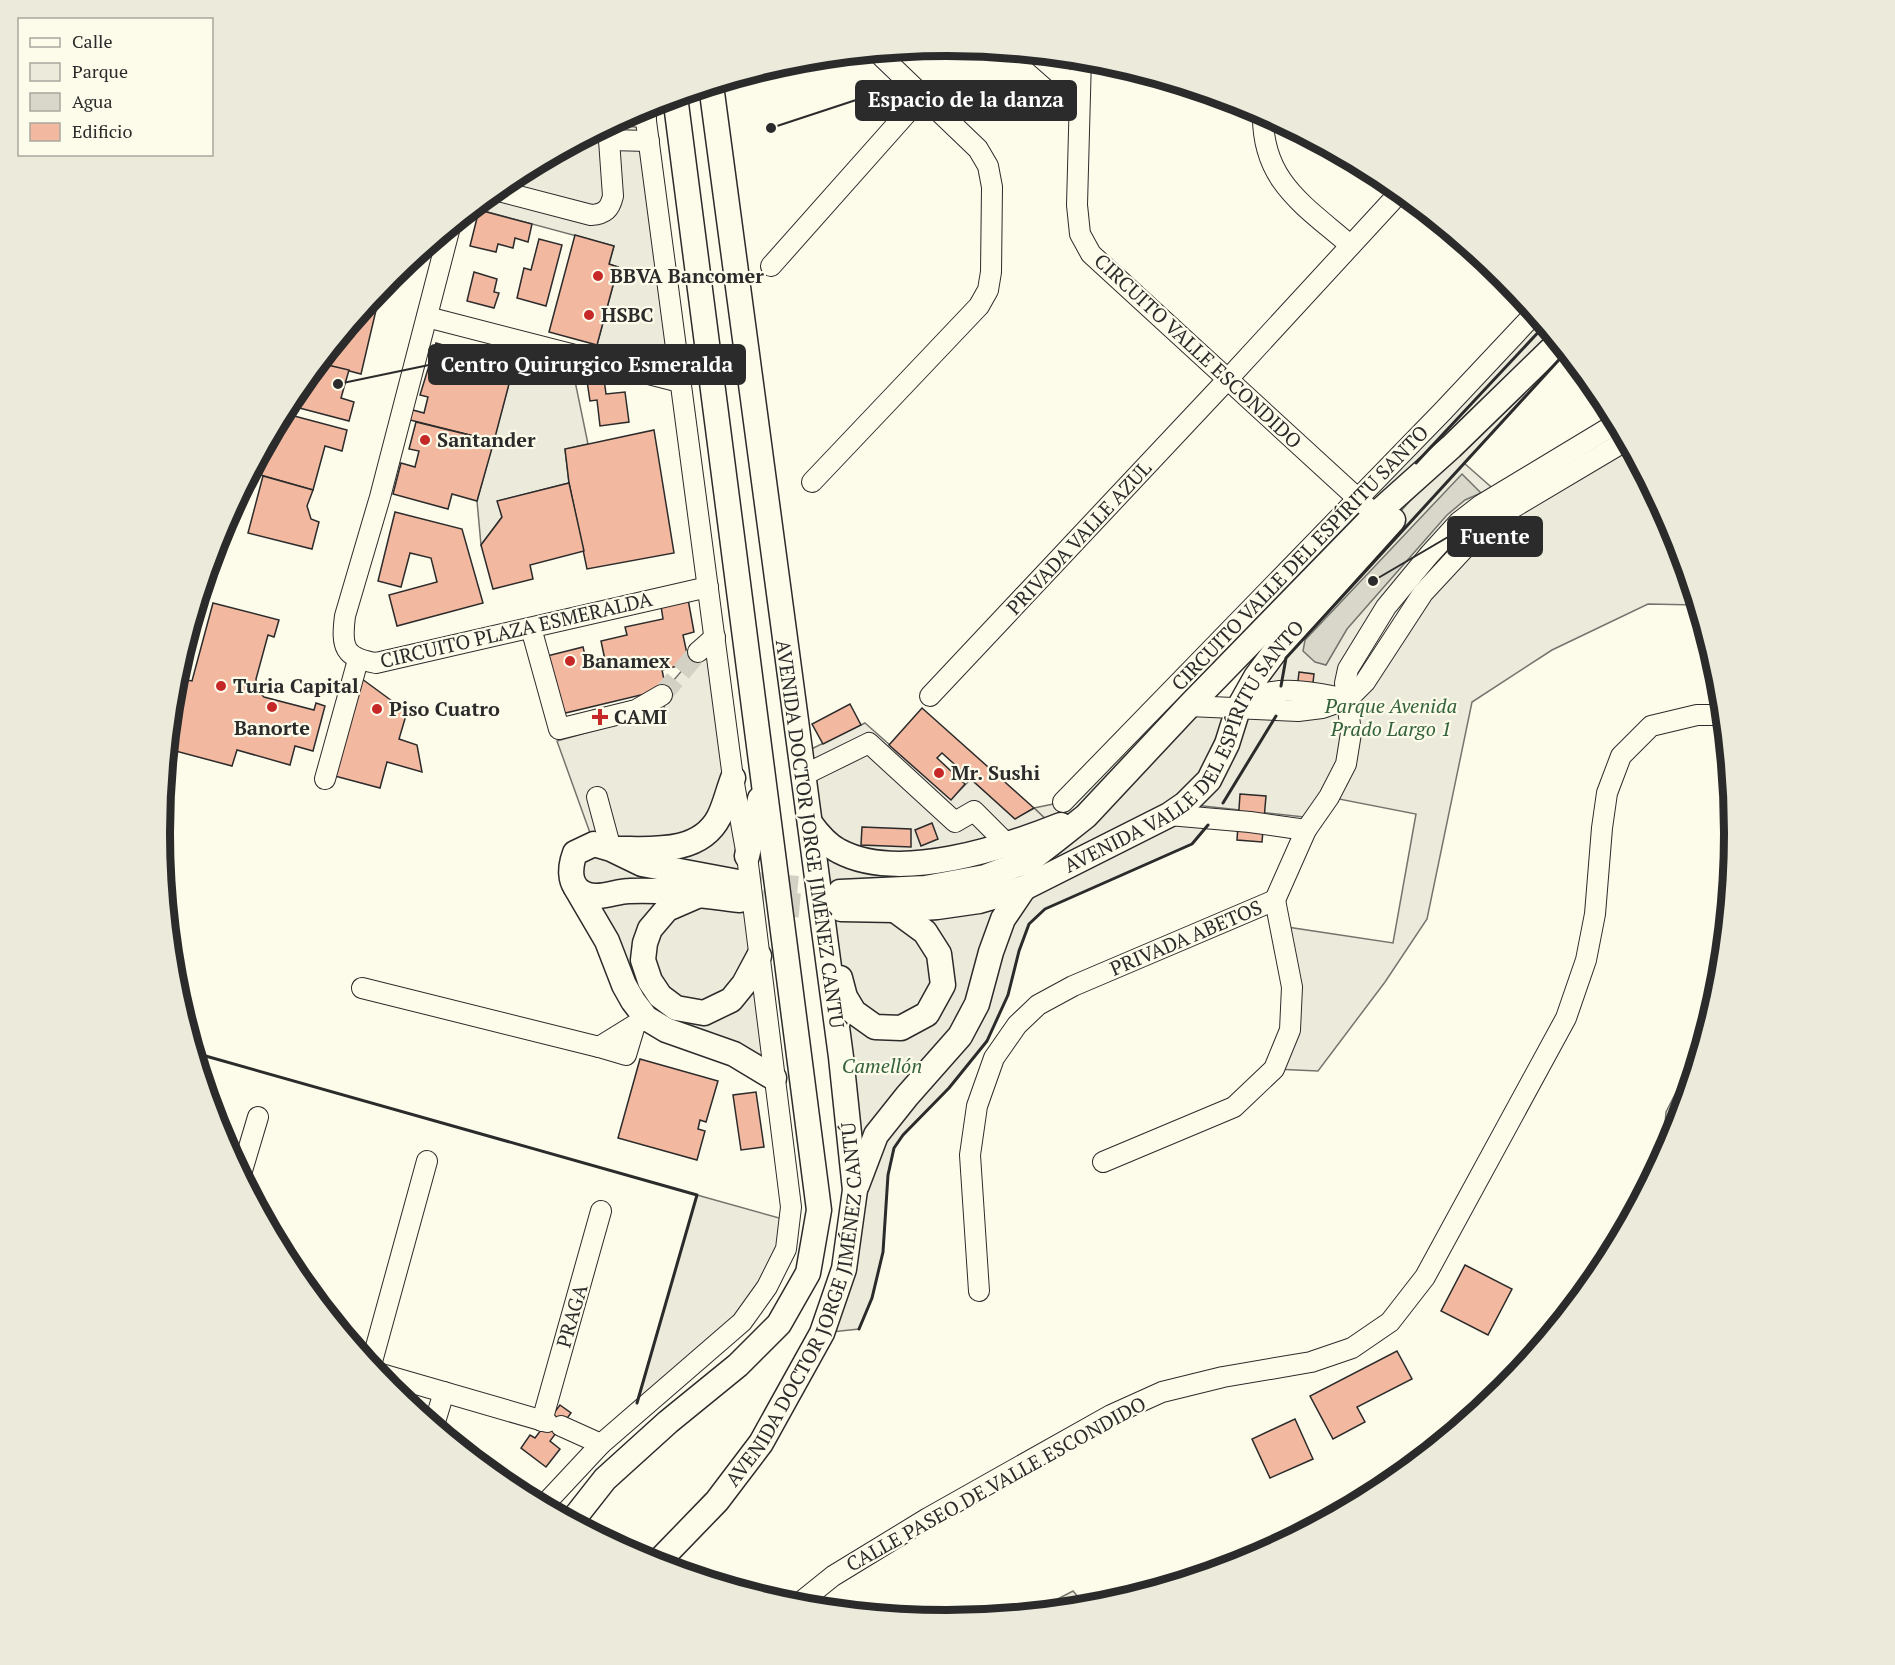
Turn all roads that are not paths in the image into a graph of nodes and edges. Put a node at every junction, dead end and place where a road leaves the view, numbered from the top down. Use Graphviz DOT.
graph roads {
  1 [pos="883,58"];
  2 [pos="1046,62"];
  3 [pos="1080,67"];
  4 [pos="1079,91"];
  5 [pos="712,93"];
  6 [pos="922,96"];
  7 [pos="676,105"];
  8 [pos="646,117"];
  9 [pos="1264,124"];
  10 [pos="610,133"];
  11 [pos="608,134"];
  12 [pos="649,141"];
  13 [pos="506,193"];
  14 [pos="1395,197"];
  15 [pos="447,238"];
  16 [pos="1350,245"];
  17 [pos="771,266"];
  18 [pos="427,317"];
  19 [pos="1530,318"];
  20 [pos="1554,347"];
  21 [pos="1227,380"];
  22 [pos="680,382"];
  23 [pos="1610,427"];
  24 [pos="1620,445"];
  25 [pos="1451,447"];
  26 [pos="812,482"];
  27 [pos="1368,508"];
  28 [pos="708,587"];
  29 [pos="531,628"];
  30 [pos="715,637"];
  31 [pos="698,652"];
  32 [pos="358,660"];
  33 [pos="662,695"];
  34 [pos="930,696"];
  35 [pos="1348,699"];
  36 [pos="1189,706"];
  37 [pos="1238,709"];
  38 [pos="1715,715"];
  39 [pos="802,776"];
  40 [pos="733,778"];
  41 [pos="325,779"];
  42 [pos="764,783"];
  43 [pos="597,796"];
  44 [pos="1063,802"];
  45 [pos="1177,810"];
  46 [pos="1086,816"];
  47 [pos="810,823"];
  48 [pos="1309,824"];
  49 [pos="1008,845"];
  50 [pos="610,849"];
  51 [pos="747,856"];
  52 [pos="576,888"];
  53 [pos="1024,888"];
  54 [pos="699,895"];
  55 [pos="1275,900"];
  56 [pos="895,910"];
  57 [pos="824,930"];
  58 [pos="759,956"];
  59 [pos="362,988"];
  60 [pos="641,1021"];
  61 [pos="774,1078"];
  62 [pos="258,1116"];
  63 [pos="427,1161"];
  64 [pos="245,1162"];
  65 [pos="1103,1162"];
  66 [pos="855,1190"];
  67 [pos="601,1211"];
  68 [pos="979,1291"];
  69 [pos="373,1356"];
  70 [pos="394,1378"];
  71 [pos="444,1392"];
  72 [pos="436,1418"];
  73 [pos="550,1423"];
  74 [pos="601,1444"];
  75 [pos="549,1499"];
  76 [pos="577,1515"];
  77 [pos="664,1555"];
  78 [pos="807,1597"];
  1 -- 6 [label="street"];
  2 -- 4 [label="street"];
  3 -- 4 [label="street, CIRCUITO VALLE ESCONDIDO"];
  4 -- 21 [label="street, CIRCUITO VALLE ESCONDIDO"];
  5 -- 39 [label="main road, AVENIDA DOCTOR JORGE JIMÉNEZ CANTÚ"];
  6 -- 17 [label="street"];
  6 -- 26 [label="street"];
  7 -- 42 [label="main road, AVENIDA DOCTOR JORGE JIMÉNEZ CANTÚ"];
  8 -- 12 [label="street, AVENIDA DOCTOR JORGE JIMÉNEZ CANTÚ"];
  9 -- 16 [label="street"];
  10 -- 12 [label="street"];
  11 -- 13 [label="street"];
  12 -- 22 [label="street, AVENIDA DOCTOR JORGE JIMÉNEZ CANTÚ"];
  14 -- 16 [label="street, PRIVADA VALLE AZUL"];
  15 -- 18 [label="street, CIRCUITO PLAZA ESMERALDA"];
  16 -- 21 [label="street, PRIVADA VALLE AZUL"];
  18 -- 22 [label="street"];
  18 -- 32 [label="street, CIRCUITO PLAZA ESMERALDA"];
  19 -- 27 [label="street, CIRCUITO VALLE DEL ESPÍRITU SANTO"];
  20 -- 25 [label="main road, AVENIDA VALLE DEL ESPÍRITU SANTO"];
  21 -- 27 [label="street, CIRCUITO VALLE ESCONDIDO"];
  21 -- 34 [label="street, PRIVADA VALLE AZUL"];
  22 -- 28 [label="street, AVENIDA DOCTOR JORGE JIMÉNEZ CANTÚ"];
  23 -- 35 [label="street"];
  24 -- 35 [label="street"];
  25 -- 27 [label="main road, AVENIDA VALLE DEL ESPÍRITU SANTO"];
  25 -- 37 [label="main road, AVENIDA VALLE DEL ESPÍRITU SANTO"];
  27 -- 36 [label="main road, AVENIDA VALLE DEL ESPÍRITU SANTO"];
  27 -- 44 [label="street, CIRCUITO VALLE DEL ESPÍRITU SANTO"];
  28 -- 29 [label="street, CIRCUITO PLAZA ESMERALDA"];
  28 -- 30 [label="street, AVENIDA DOCTOR JORGE JIMÉNEZ CANTÚ"];
  29 -- 32 [label="street, CIRCUITO PLAZA ESMERALDA"];
  29 -- 33 [label="street"];
  30 -- 31 [label="street"];
  30 -- 40 [label="street, AVENIDA DOCTOR JORGE JIMÉNEZ CANTÚ"];
  32 -- 41 [label="street"];
  35 -- 37 [label="street"];
  35 -- 48 [label="street"];
  36 -- 37 [label="street"];
  36 -- 46 [label="main road, AVENIDA VALLE DEL ESPÍRITU SANTO"];
  37 -- 45 [label="main road, AVENIDA VALLE DEL ESPÍRITU SANTO"];
  38 -- 78 [label="street, CALLE PASEO DE VALLE ESCONDIDO"];
  39 -- 47 [label="main road, AVENIDA DOCTOR JORGE JIMÉNEZ CANTÚ"];
  39 -- 49 [label="street"];
  40 -- 50 [label="main road"];
  40 -- 51 [label="street, AVENIDA DOCTOR JORGE JIMÉNEZ CANTÚ"];
  42 -- 51 [label="main road"];
  42 -- 76 [label="main road, AVENIDA DOCTOR JORGE JIMÉNEZ CANTÚ"];
  43 -- 50 [label="street"];
  45 -- 48 [label="street"];
  45 -- 53 [label="main road, AVENIDA VALLE DEL ESPÍRITU SANTO"];
  46 -- 49 [label="main road"];
  46 -- 56 [label="main road, AVENIDA VALLE DEL ESPÍRITU SANTO"];
  47 -- 49 [label="main road"];
  47 -- 57 [label="main road, AVENIDA DOCTOR JORGE JIMÉNEZ CANTÚ"];
  48 -- 55 [label="street"];
  50 -- 52 [label="main road"];
  50 -- 54 [label="main road"];
  51 -- 58 [label="street, AVENIDA DOCTOR JORGE JIMÉNEZ CANTÚ"];
  52 -- 54 [label="main road"];
  52 -- 60 [label="main road"];
  53 -- 56 [label="main road, AVENIDA VALLE DEL ESPÍRITU SANTO"];
  53 -- 66 [label="main road"];
  54 -- 58 [label="main road"];
  55 -- 65 [label="street, PRIVADA ABETOS"];
  55 -- 68 [label="street, PRIVADA ABETOS"];
  56 -- 57 [label="main road"];
  57 -- 66 [label="main road, AVENIDA DOCTOR JORGE JIMÉNEZ CANTÚ"];
  58 -- 61 [label="street, AVENIDA DOCTOR JORGE JIMÉNEZ CANTÚ"];
  59 -- 60 [label="street"];
  60 -- 61 [label="main road"];
  61 -- 74 [label="street, AVENIDA DOCTOR JORGE JIMÉNEZ CANTÚ"];
  62 -- 64 [label="street"];
  63 -- 69 [label="street"];
  66 -- 77 [label="main road, AVENIDA DOCTOR JORGE JIMÉNEZ CANTÚ"];
  67 -- 73 [label="street, PRAGA"];
  70 -- 71 [label="street"];
  71 -- 72 [label="street"];
  71 -- 73 [label="street"];
  73 -- 74 [label="street"];
  74 -- 75 [label="street, AVENIDA DOCTOR JORGE JIMÉNEZ CANTÚ"];
}
